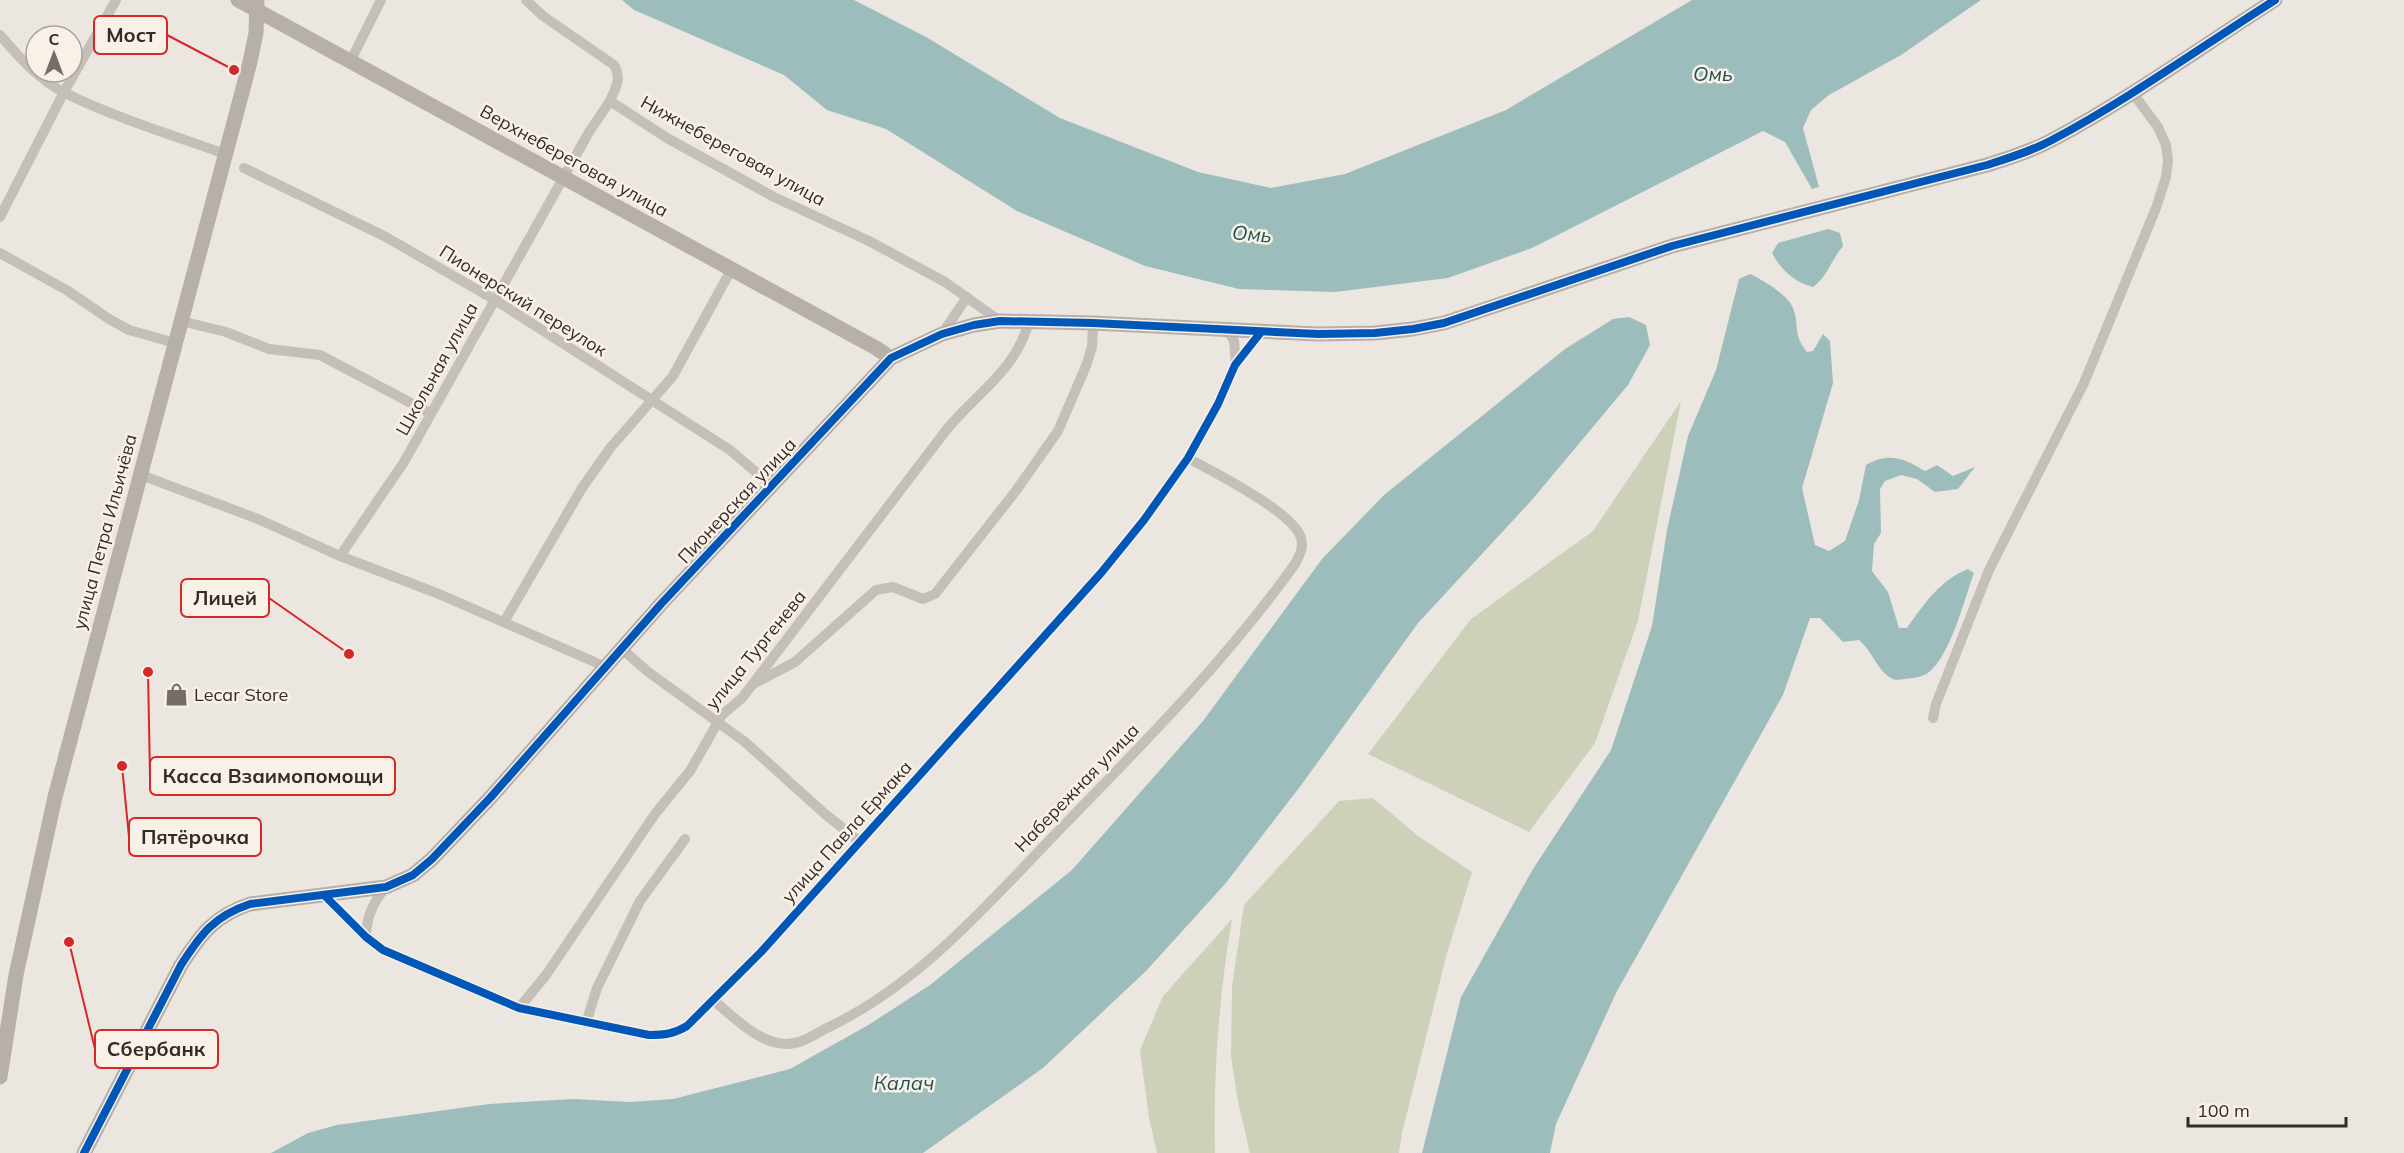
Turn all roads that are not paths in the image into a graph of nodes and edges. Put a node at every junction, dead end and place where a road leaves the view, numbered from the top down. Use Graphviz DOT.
graph roads {
  1 [pos="116,0"];
  2 [pos="238,0"];
  3 [pos="381,0"];
  4 [pos="526,0"];
  5 [pos="2275,0"];
  6 [pos="257,5"];
  7 [pos="0,35"];
  8 [pos="351,60"];
  9 [pos="2133,92"];
  10 [pos="64,93"];
  11 [pos="610,101"];
  12 [pos="225,154"];
  13 [pos="244,168"];
  14 [pos="565,178"];
  15 [pos="0,217"];
  16 [pos="0,254"];
  17 [pos="731,270"];
  18 [pos="967,297"];
  19 [pos="495,300"];
  20 [pos="181,321"];
  21 [pos="1000,321"];
  22 [pos="1029,321"];
  23 [pos="1093,323"];
  24 [pos="1228,331"];
  25 [pos="1261,332"];
  26 [pos="942,334"];
  27 [pos="175,343"];
  28 [pos="891,358"];
  29 [pos="1236,365"];
  30 [pos="651,401"];
  31 [pos="430,413"];
  32 [pos="1188,458"];
  33 [pos="141,475"];
  34 [pos="771,485"];
  35 [pos="340,556"];
  36 [pos="504,622"];
  37 [pos="622,649"];
  38 [pos="606,667"];
  39 [pos="754,683"];
  40 [pos="1933,718"];
  41 [pos="717,724"];
  42 [pos="685,839"];
  43 [pos="859,840"];
  44 [pos="386,887"];
  45 [pos="324,895"];
  46 [pos="366,937"];
  47 [pos="713,1000"];
  48 [pos="519,1008"];
  49 [pos="586,1023"];
  50 [pos="0,1077"];
  51 [pos="84,1153"];
  1 -- 10 [label="street"];
  2 -- 6 [label="street, Верхнебереговая улица"];
  3 -- 8 [label="street"];
  4 -- 11 [label="street"];
  5 -- 9 [label="street, Пионерская улица"];
  6 -- 8 [label="street, Верхнебереговая улица"];
  6 -- 12 [label="street, улица Петра Ильичёва"];
  7 -- 10 [label="street"];
  8 -- 14 [label="street, Верхнебереговая улица"];
  9 -- 25 [label="street, Пионерская улица"];
  9 -- 40 [label="street"];
  10 -- 12 [label="street"];
  10 -- 15 [label="street"];
  11 -- 14 [label="street, Школьная улица"];
  11 -- 18 [label="street, Нижнебереговая улица"];
  12 -- 20 [label="street, улица Петра Ильичёва"];
  13 -- 19 [label="street, Пионерский переулок"];
  14 -- 17 [label="street, Верхнебереговая улица"];
  14 -- 19 [label="street, Школьная улица"];
  16 -- 27 [label="street"];
  17 -- 28 [label="street, Верхнебереговая улица"];
  17 -- 30 [label="street"];
  18 -- 21 [label="street, Нижнебереговая улица"];
  18 -- 26 [label="street"];
  19 -- 30 [label="street, Пионерский переулок"];
  19 -- 31 [label="street, Школьная улица"];
  20 -- 27 [label="street, улица Петра Ильичёва"];
  20 -- 31 [label="street"];
  21 -- 22 [label="street, Пионерская улица"];
  21 -- 26 [label="street, Пионерская улица"];
  22 -- 23 [label="street, Пионерская улица"];
  22 -- 39 [label="street, улица Тургенева"];
  23 -- 24 [label="street, Пионерская улица"];
  23 -- 39 [label="street"];
  24 -- 25 [label="street, Пионерская улица"];
  24 -- 29 [label="street"];
  25 -- 29 [label="street, улица Павла Ермака"];
  26 -- 28 [label="street, Пионерская улица"];
  27 -- 33 [label="street, улица Петра Ильичёва"];
  28 -- 34 [label="street, Пионерская улица"];
  29 -- 32 [label="street, улица Павла Ермака"];
  30 -- 34 [label="street, Пионерский переулок"];
  30 -- 36 [label="street"];
  31 -- 35 [label="street, Школьная улица"];
  32 -- 43 [label="street, улица Павла Ермака"];
  32 -- 47 [label="street, Набережная улица"];
  33 -- 35 [label="street"];
  33 -- 50 [label="street, улица Петра Ильичёва"];
  34 -- 37 [label="street, Пионерская улица"];
  35 -- 36 [label="street"];
  36 -- 38 [label="street"];
  37 -- 38 [label="street, Пионерская улица"];
  37 -- 41 [label="street"];
  38 -- 44 [label="street, Пионерская улица"];
  39 -- 41 [label="street, улица Тургенева"];
  41 -- 43 [label="street"];
  41 -- 48 [label="street, улица Тургенева"];
  42 -- 49 [label="street"];
  43 -- 47 [label="street, улица Павла Ермака"];
  44 -- 45 [label="street, Пионерская улица"];
  44 -- 46 [label="street"];
  45 -- 46 [label="street, улица Павла Ермака"];
  45 -- 51 [label="street, Пионерская улица"];
  46 -- 48 [label="street, улица Павла Ермака"];
  47 -- 49 [label="street, улица Павла Ермака"];
  48 -- 49 [label="street, улица Павла Ермака"];
}
